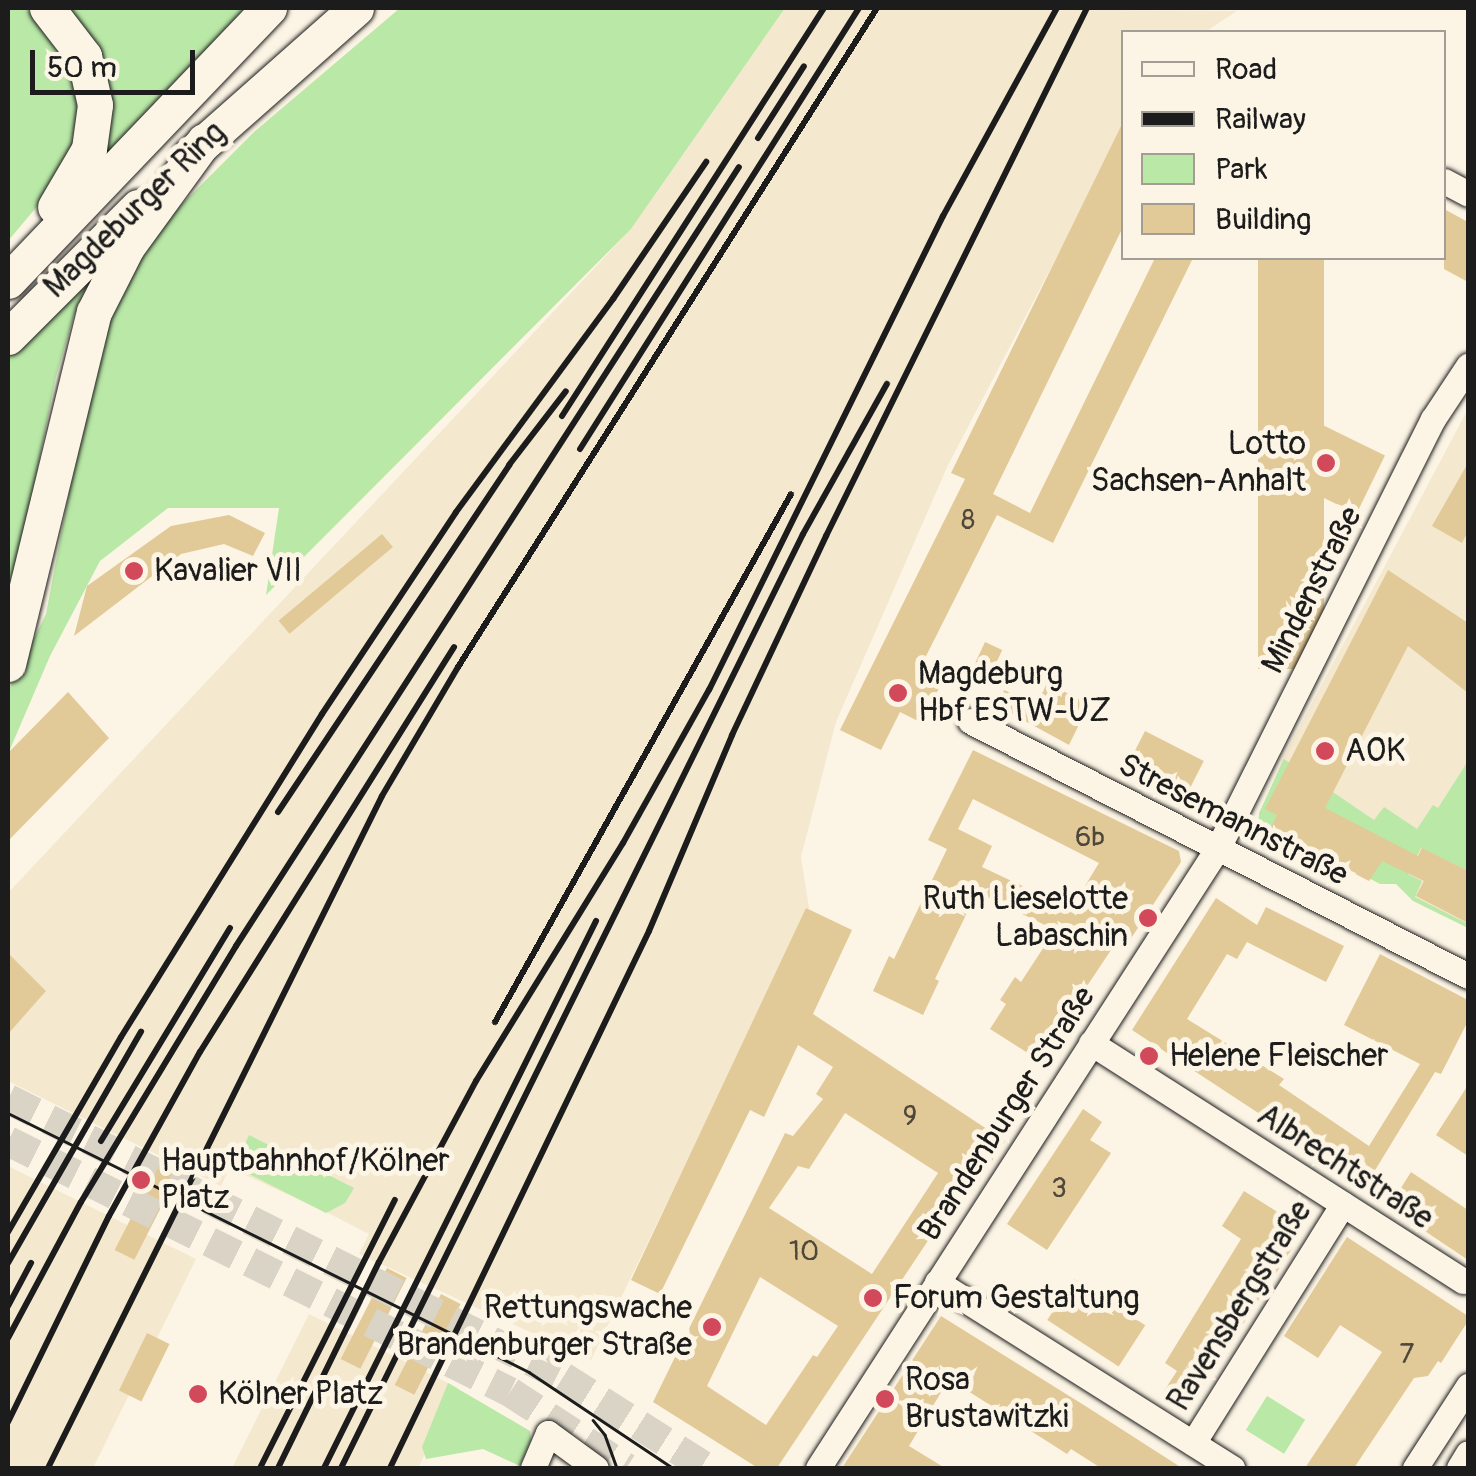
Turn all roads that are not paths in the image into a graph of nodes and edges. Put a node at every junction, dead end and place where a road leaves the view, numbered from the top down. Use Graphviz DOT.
graph roads {
  1 [pos="47,8"];
  2 [pos="269,8"];
  3 [pos="356,8"];
  4 [pos="204,141"];
  5 [pos="1446,182"];
  6 [pos="1468,194"];
  7 [pos="8,274"];
  8 [pos="8,281"];
  9 [pos="8,337"];
  10 [pos="1468,366"];
  11 [pos="8,664"];
  12 [pos="970,721"];
  13 [pos="1220,846"];
  14 [pos="1468,976"];
  15 [pos="1091,1043"];
  16 [pos="1343,1204"];
  17 [pos="1463,1281"];
  18 [pos="937,1282"];
  19 [pos="1468,1386"];
  20 [pos="1193,1443"];
  21 [pos="1468,1454"];
  22 [pos="532,1468"];
  23 [pos="596,1468"];
  24 [pos="818,1468"];
  25 [pos="1232,1468"];
  26 [pos="1416,1468"];
  27 [pos="1459,1468"];
  1 -- 7 [label="highway"];
  2 -- 8 [label="highway, Magdeburger Ring"];
  3 -- 4 [label="highway, Magdeburger Ring"];
  4 -- 9 [label="highway, Magdeburger Ring"];
  4 -- 11 [label="highway"];
  5 -- 6 [label="street"];
  10 -- 13 [label="street, Mindenstraße"];
  12 -- 13 [label="street, Stresemannstraße"];
  13 -- 14 [label="street, Stresemannstraße"];
  13 -- 15 [label="street, Brandenburger Straße"];
  15 -- 16 [label="street, Albrechtstraße"];
  15 -- 18 [label="street, Brandenburger Straße"];
  16 -- 17 [label="street, Albrechtstraße"];
  16 -- 20 [label="street, Ravensbergstraße"];
  18 -- 20 [label="street"];
  18 -- 24 [label="street, Brandenburger Straße"];
  19 -- 26 [label="street"];
  20 -- 25 [label="street"];
  21 -- 27 [label="street"];
  22 -- 23 [label="street"];
}
